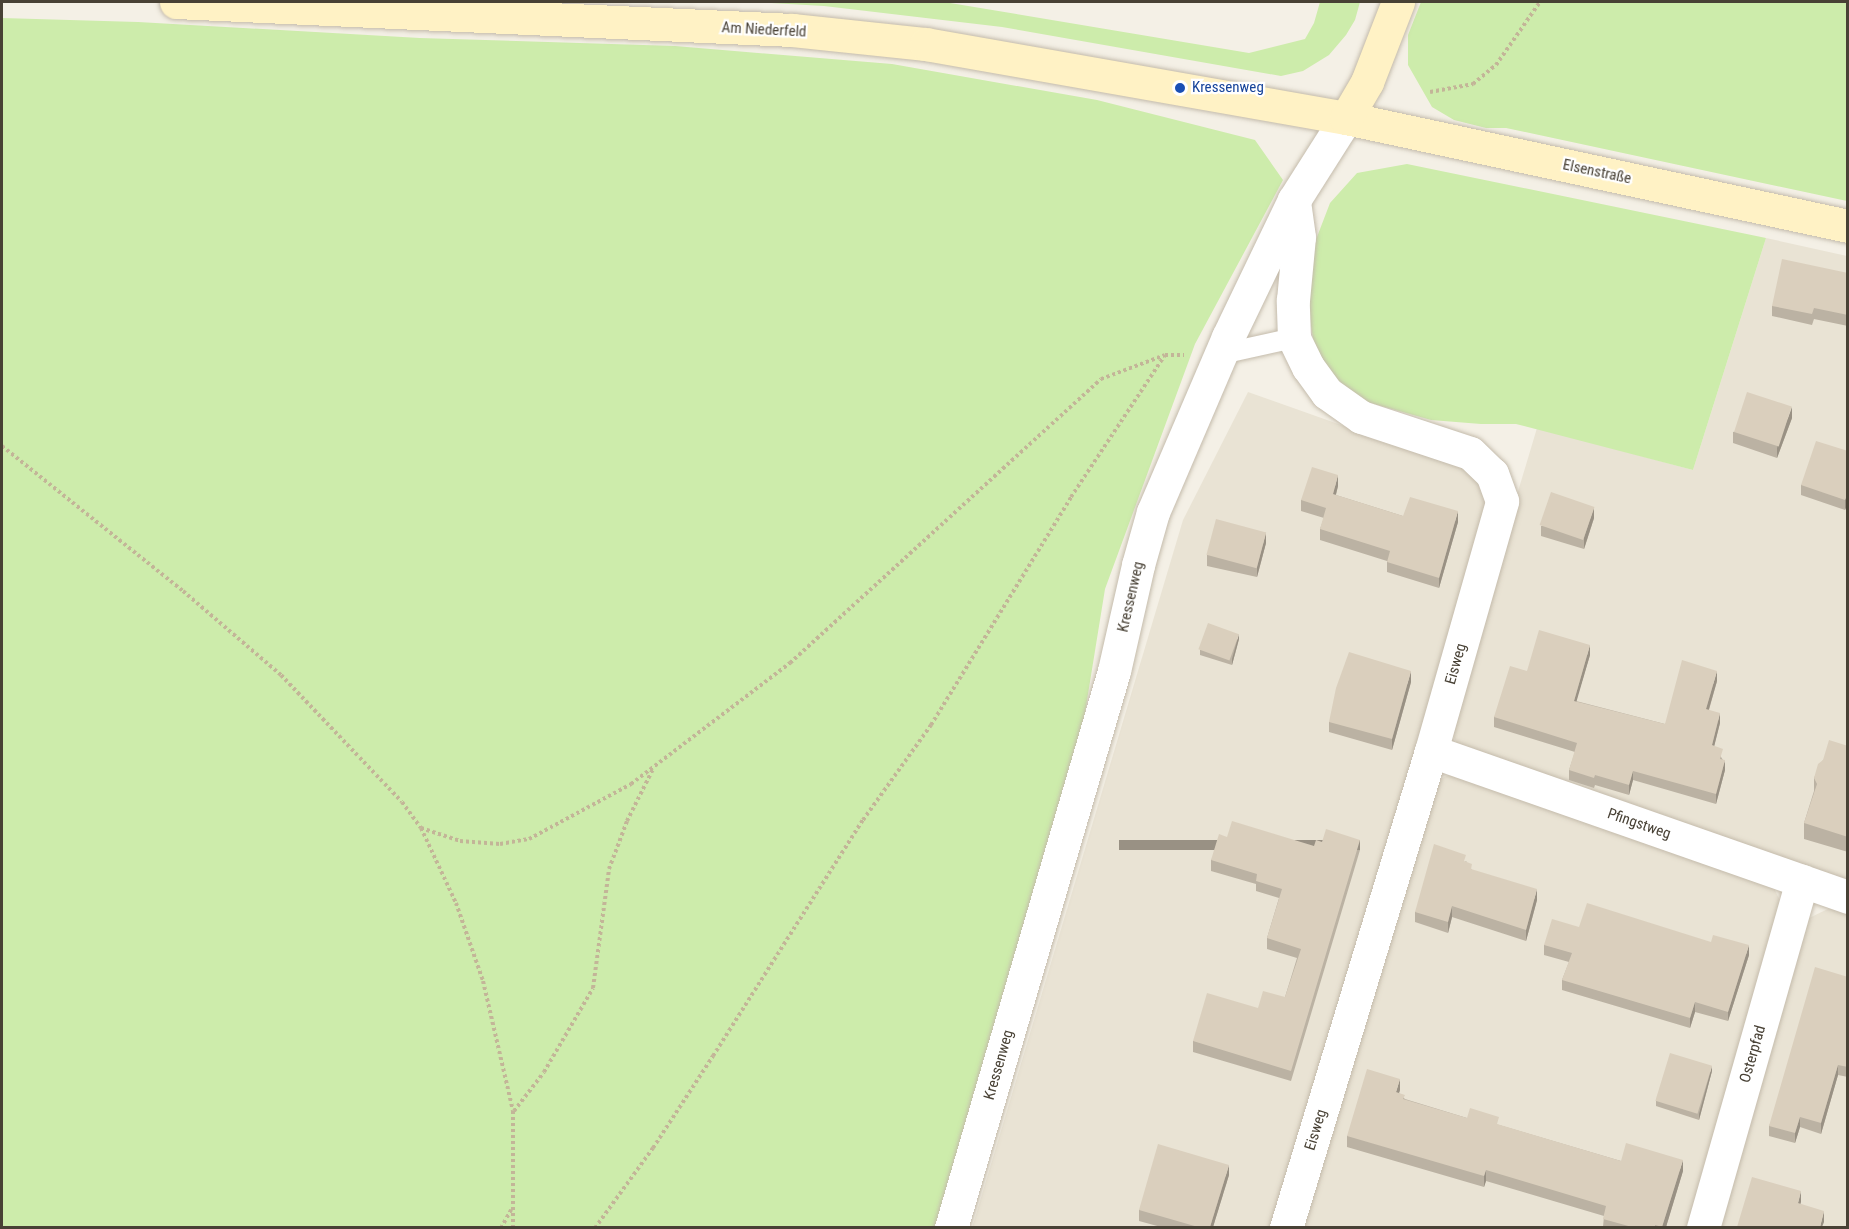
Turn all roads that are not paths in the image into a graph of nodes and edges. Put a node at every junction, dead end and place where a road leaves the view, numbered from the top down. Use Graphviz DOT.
graph roads {
  1 [pos="176,2"];
  2 [pos="1398,2"];
  3 [pos="1346,118"];
  4 [pos="1294,200"];
  5 [pos="1848,226"];
  6 [pos="1294,338"];
  7 [pos="1221,354"];
  8 [pos="1431,751"];
  9 [pos="1802,881"];
  10 [pos="1848,897"];
  11 [pos="951,1227"];
  12 [pos="1286,1227"];
  13 [pos="1703,1227"];
  1 -- 3 [label="street, Am Niederfeld"];
  2 -- 3 [label="street, Kressenweg"];
  3 -- 4 [label="street, Kressenweg"];
  3 -- 5 [label="street, Elsenstraße"];
  4 -- 6 [label="street, Eisweg"];
  4 -- 7 [label="street, Kressenweg"];
  6 -- 7 [label="lane"];
  6 -- 8 [label="street, Eisweg"];
  7 -- 11 [label="street, Kressenweg"];
  8 -- 9 [label="street, Pfingstweg"];
  8 -- 12 [label="street, Eisweg"];
  9 -- 10 [label="street, Pfingstweg"];
  9 -- 13 [label="street, Osterpfad"];
}
